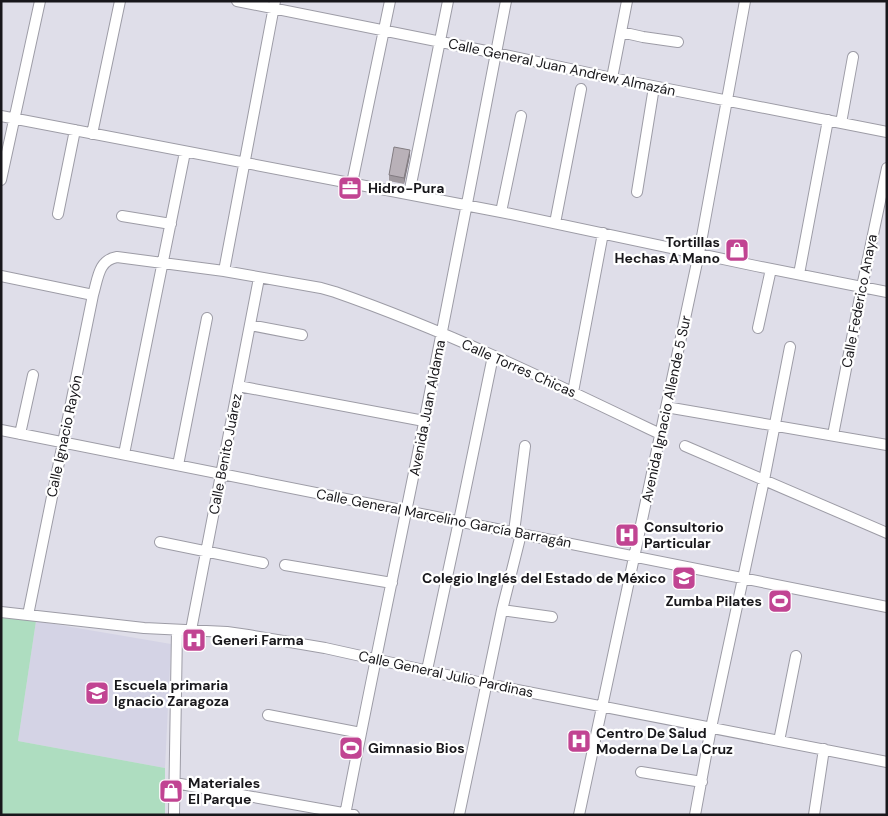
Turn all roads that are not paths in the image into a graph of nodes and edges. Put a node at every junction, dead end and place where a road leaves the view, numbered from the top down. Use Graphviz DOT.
graph roads {
  1 [pos="40,1"];
  2 [pos="120,1"];
  3 [pos="236,1"];
  4 [pos="390,1"];
  5 [pos="448,1"];
  6 [pos="506,1"];
  7 [pos="627,1"];
  8 [pos="745,1"];
  9 [pos="274,5"];
  10 [pos="385,31"];
  11 [pos="621,32"];
  12 [pos="440,42"];
  13 [pos="678,42"];
  14 [pos="496,54"];
  15 [pos="853,56"];
  16 [pos="612,78"];
  17 [pos="654,87"];
  18 [pos="581,89"];
  19 [pos="727,101"];
  20 [pos="1,116"];
  21 [pos="521,116"];
  22 [pos="15,119"];
  23 [pos="828,120"];
  24 [pos="840,123"];
  25 [pos="75,130"];
  26 [pos="887,132"];
  27 [pos="92,134"];
  28 [pos="185,152"];
  29 [pos="244,163"];
  30 [pos="887,168"];
  31 [pos="1,180"];
  32 [pos="352,184"];
  33 [pos="637,192"];
  34 [pos="409,194"];
  35 [pos="466,205"];
  36 [pos="501,212"];
  37 [pos="58,214"];
  38 [pos="122,216"];
  39 [pos="171,224"];
  40 [pos="555,224"];
  41 [pos="603,233"];
  42 [pos="698,253"];
  43 [pos="107,260"];
  44 [pos="164,263"];
  45 [pos="771,269"];
  46 [pos="224,271"];
  47 [pos="799,274"];
  48 [pos="1,276"];
  49 [pos="259,278"];
  50 [pos="862,287"];
  51 [pos="887,292"];
  52 [pos="93,295"];
  53 [pos="207,318"];
  54 [pos="250,325"];
  55 [pos="758,328"];
  56 [pos="302,334"];
  57 [pos="442,334"];
  58 [pos="790,347"];
  59 [pos="493,356"];
  60 [pos="33,375"];
  61 [pos="238,386"];
  62 [pos="573,392"];
  63 [pos="666,407"];
  64 [pos="424,421"];
  65 [pos="774,425"];
  66 [pos="1,430"];
  67 [pos="20,434"];
  68 [pos="660,434"];
  69 [pos="832,436"];
  70 [pos="63,443"];
  71 [pos="887,445"];
  72 [pos="525,446"];
  73 [pos="685,446"];
  74 [pos="124,454"];
  75 [pos="178,465"];
  76 [pos="221,473"];
  77 [pos="764,480"];
  78 [pos="406,511"];
  79 [pos="459,521"];
  80 [pos="887,532"];
  81 [pos="517,533"];
  82 [pos="160,542"];
  83 [pos="206,552"];
  84 [pos="634,557"];
  85 [pos="263,563"];
  86 [pos="285,565"];
  87 [pos="742,578"];
  88 [pos="392,584"];
  89 [pos="887,607"];
  90 [pos="502,610"];
  91 [pos="1,612"];
  92 [pos="28,615"];
  93 [pos="552,618"];
  94 [pos="177,630"];
  95 [pos="191,630"];
  96 [pos="796,656"];
  97 [pos="376,659"];
  98 [pos="427,670"];
  99 [pos="487,684"];
  100 [pos="602,707"];
  101 [pos="268,715"];
  102 [pos="711,728"];
  103 [pos="361,733"];
  104 [pos="779,741"];
  105 [pos="824,749"];
  106 [pos="887,762"];
  107 [pos="641,772"];
  108 [pos="702,782"];
  109 [pos="175,783"];
  110 [pos="348,814"];
  111 [pos="174,815"];
  112 [pos="458,815"];
  113 [pos="579,815"];
  114 [pos="695,815"];
  115 [pos="814,815"];
  1 -- 22 [label="street"];
  2 -- 27 [label="street"];
  3 -- 9 [label="street, Calle General Juan Andrew Almazán"];
  4 -- 10 [label="street"];
  5 -- 12 [label="street"];
  6 -- 14 [label="street, Avenida Juan Aldama"];
  7 -- 11 [label="street"];
  8 -- 19 [label="street, Avenida Ignacio Allende 5 Sur"];
  9 -- 10 [label="street, Calle General Juan Andrew Almazán"];
  9 -- 29 [label="street"];
  10 -- 12 [label="street, Calle General Juan Andrew Almazán"];
  10 -- 32 [label="street"];
  11 -- 13 [label="street"];
  11 -- 16 [label="street"];
  12 -- 14 [label="street, Calle General Juan Andrew Almazán"];
  12 -- 34 [label="street"];
  14 -- 16 [label="street, Calle General Juan Andrew Almazán"];
  14 -- 35 [label="street, Avenida Juan Aldama"];
  15 -- 24 [label="street"];
  16 -- 17 [label="street, Calle General Juan Andrew Almazán"];
  17 -- 19 [label="street, Calle General Juan Andrew Almazán"];
  17 -- 33 [label="street"];
  18 -- 40 [label="street"];
  19 -- 23 [label="street, Calle General Juan Andrew Almazán"];
  19 -- 42 [label="street, Avenida Ignacio Allende 5 Sur"];
  20 -- 22 [label="street"];
  21 -- 36 [label="street"];
  22 -- 25 [label="street"];
  22 -- 31 [label="street"];
  23 -- 24 [label="street, Calle General Juan Andrew Almazán"];
  23 -- 47 [label="street"];
  24 -- 26 [label="street, Calle General Juan Andrew Almazán"];
  25 -- 27 [label="street"];
  25 -- 37 [label="street"];
  27 -- 28 [label="street"];
  28 -- 29 [label="street"];
  28 -- 39 [label="street"];
  29 -- 32 [label="street"];
  29 -- 46 [label="street"];
  30 -- 50 [label="street, Calle Federico Anaya"];
  32 -- 34 [label="street"];
  34 -- 35 [label="street"];
  35 -- 36 [label="street"];
  35 -- 57 [label="street, Avenida Juan Aldama"];
  36 -- 40 [label="street"];
  38 -- 39 [label="street"];
  39 -- 44 [label="street"];
  40 -- 41 [label="street"];
  41 -- 42 [label="street"];
  41 -- 62 [label="street"];
  42 -- 45 [label="street"];
  42 -- 63 [label="street, Avenida Ignacio Allende 5 Sur"];
  43 -- 44 [label="street, Calle Torres Chicas"];
  43 -- 52 [label="street, Calle Ignacio Rayón"];
  44 -- 46 [label="street, Calle Torres Chicas"];
  44 -- 74 [label="street"];
  45 -- 47 [label="street"];
  45 -- 55 [label="street"];
  46 -- 49 [label="street, Calle Torres Chicas"];
  47 -- 50 [label="street"];
  48 -- 52 [label="street"];
  49 -- 54 [label="street, Calle Benito Juárez"];
  49 -- 57 [label="street, Calle Torres Chicas"];
  50 -- 51 [label="street"];
  50 -- 69 [label="street, Calle Federico Anaya"];
  52 -- 70 [label="street, Calle Ignacio Rayón"];
  53 -- 75 [label="street"];
  54 -- 56 [label="street"];
  54 -- 61 [label="street, Calle Benito Juárez"];
  57 -- 59 [label="street, Calle Torres Chicas"];
  57 -- 64 [label="street, Avenida Juan Aldama"];
  58 -- 65 [label="street"];
  59 -- 62 [label="street, Calle Torres Chicas"];
  59 -- 79 [label="street"];
  60 -- 67 [label="street"];
  61 -- 64 [label="street"];
  61 -- 76 [label="street, Calle Benito Juárez"];
  62 -- 68 [label="street, Calle Torres Chicas"];
  63 -- 65 [label="street"];
  63 -- 68 [label="street, Avenida Ignacio Allende 5 Sur"];
  64 -- 78 [label="street, Avenida Juan Aldama"];
  65 -- 69 [label="street"];
  65 -- 77 [label="street"];
  66 -- 67 [label="street, Calle General Marcelino García Barragán"];
  67 -- 70 [label="street, Calle General Marcelino García Barragán"];
  68 -- 84 [label="street, Avenida Ignacio Allende 5 Sur"];
  69 -- 71 [label="street"];
  70 -- 74 [label="street, Calle General Marcelino García Barragán"];
  70 -- 92 [label="street, Calle Ignacio Rayón"];
  72 -- 81 [label="street"];
  73 -- 77 [label="street"];
  74 -- 75 [label="street, Calle General Marcelino García Barragán"];
  75 -- 76 [label="street, Calle General Marcelino García Barragán"];
  76 -- 78 [label="street, Calle General Marcelino García Barragán"];
  76 -- 83 [label="street, Calle Benito Juárez"];
  77 -- 80 [label="street"];
  77 -- 87 [label="street"];
  78 -- 79 [label="street, Calle General Marcelino García Barragán"];
  78 -- 88 [label="street, Avenida Juan Aldama"];
  79 -- 81 [label="street, Calle General Marcelino García Barragán"];
  79 -- 98 [label="street"];
  81 -- 84 [label="street, Calle General Marcelino García Barragán"];
  81 -- 90 [label="street"];
  82 -- 83 [label="street"];
  83 -- 85 [label="street"];
  83 -- 95 [label="street, Calle Benito Juárez"];
  84 -- 87 [label="street, Calle General Marcelino García Barragán"];
  84 -- 100 [label="street, Avenida Ignacio Allende 5 Sur"];
  86 -- 88 [label="street"];
  87 -- 89 [label="street, Calle General Marcelino García Barragán"];
  87 -- 102 [label="street"];
  88 -- 97 [label="street, Avenida Juan Aldama"];
  90 -- 93 [label="street"];
  90 -- 99 [label="street"];
  91 -- 92 [label="street, Calle General Julio Pardinas"];
  92 -- 94 [label="street, Calle General Julio Pardinas"];
  94 -- 95 [label="street, Calle General Julio Pardinas"];
  94 -- 109 [label="street"];
  95 -- 97 [label="street, Calle General Julio Pardinas"];
  96 -- 104 [label="street"];
  97 -- 98 [label="street, Calle General Julio Pardinas"];
  97 -- 103 [label="street, Avenida Juan Aldama"];
  98 -- 99 [label="street, Calle General Julio Pardinas"];
  99 -- 100 [label="street, Calle General Julio Pardinas"];
  99 -- 112 [label="street"];
  100 -- 102 [label="street, Calle General Julio Pardinas"];
  100 -- 113 [label="street, Avenida Ignacio Allende 5 Sur"];
  101 -- 103 [label="street"];
  102 -- 104 [label="street, Calle General Julio Pardinas"];
  102 -- 108 [label="street"];
  103 -- 110 [label="street, Avenida Juan Aldama"];
  104 -- 105 [label="street, Calle General Julio Pardinas"];
  105 -- 106 [label="street, Calle General Julio Pardinas"];
  105 -- 115 [label="street"];
  107 -- 108 [label="street"];
  108 -- 114 [label="street"];
  109 -- 110 [label="street"];
  109 -- 111 [label="street"];
}
